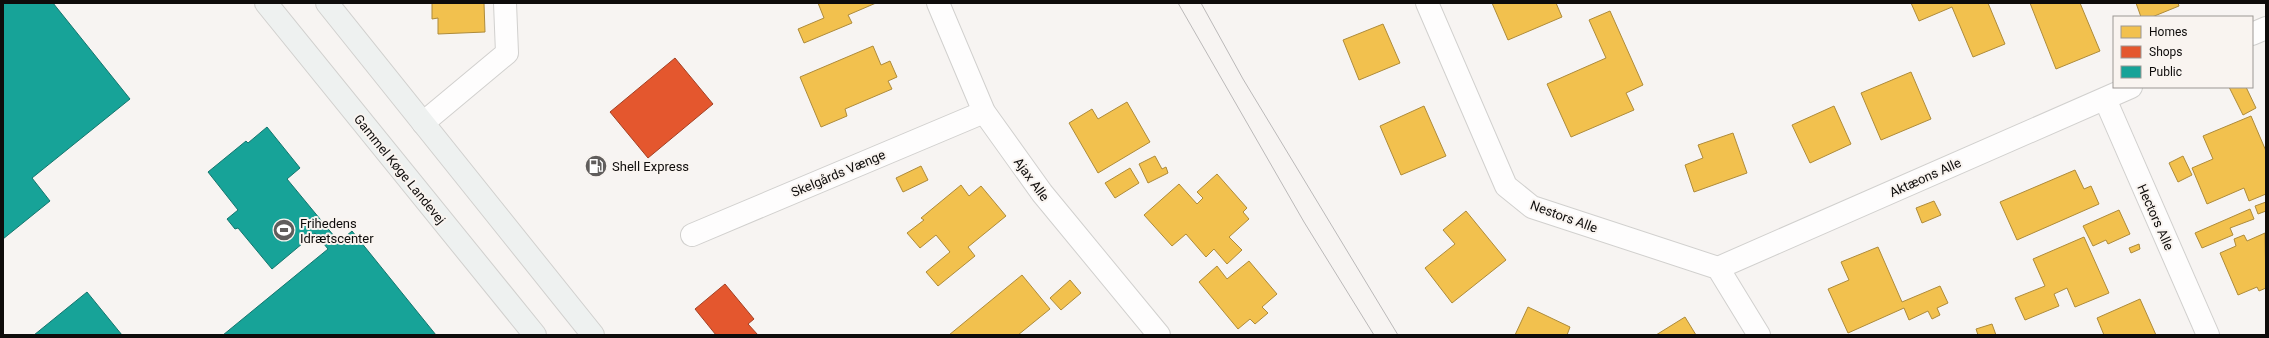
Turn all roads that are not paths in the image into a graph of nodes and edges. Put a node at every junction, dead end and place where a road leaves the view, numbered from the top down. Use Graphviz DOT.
graph roads {
  1 [pos="266,3"];
  2 [pos="328,3"];
  3 [pos="505,3"];
  4 [pos="938,3"];
  5 [pos="1427,3"];
  6 [pos="2266,28"];
  7 [pos="2253,34"];
  8 [pos="2130,88"];
  9 [pos="2104,99"];
  10 [pos="984,112"];
  11 [pos="423,123"];
  12 [pos="692,235"];
  13 [pos="1718,268"];
  14 [pos="535,335"];
  15 [pos="593,335"];
  16 [pos="1159,335"];
  17 [pos="1759,335"];
  18 [pos="2208,335"];
  1 -- 14 [label="main road, Gammel Køge Landevej"];
  2 -- 11 [label="main road"];
  3 -- 11 [label="street"];
  4 -- 10 [label="street, Ajax Alle"];
  5 -- 13 [label="street, Nestors Alle"];
  6 -- 7 [label="street"];
  8 -- 9 [label="street, Aktæons Alle"];
  9 -- 13 [label="street, Aktæons Alle"];
  9 -- 18 [label="street, Hectors Alle"];
  10 -- 12 [label="street, Skelgårds Vænge"];
  10 -- 16 [label="street, Ajax Alle"];
  11 -- 15 [label="main road"];
  13 -- 17 [label="street"];
}
